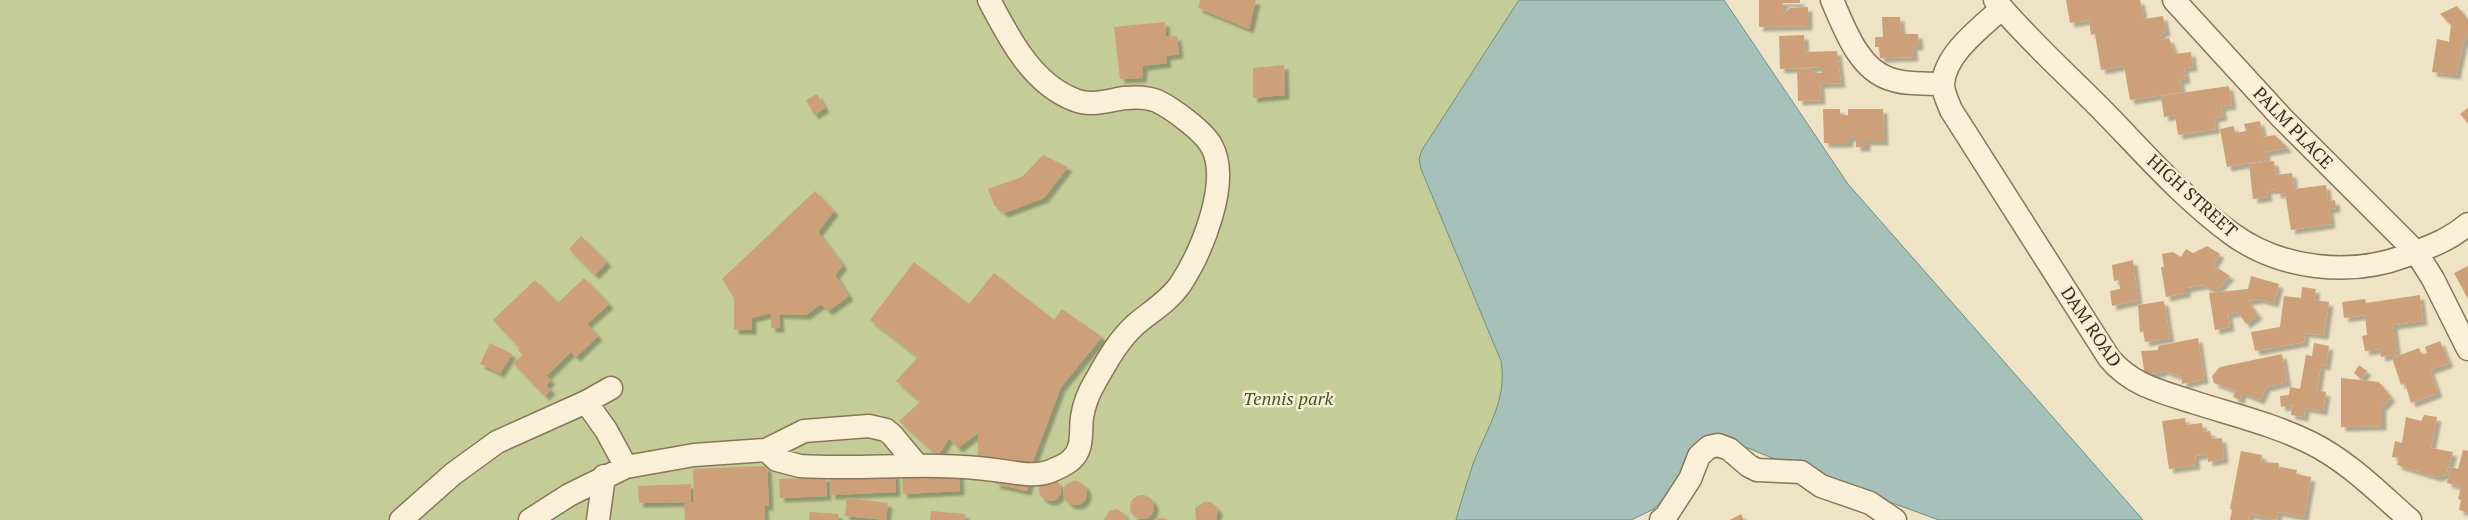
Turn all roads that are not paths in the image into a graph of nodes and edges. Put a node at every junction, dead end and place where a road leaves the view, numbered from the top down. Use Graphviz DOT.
graph roads {
  1 [pos="989,0"];
  2 [pos="1832,0"];
  3 [pos="2174,0"];
  4 [pos="1999,4"];
  5 [pos="1943,84"];
  6 [pos="2468,224"];
  7 [pos="2416,252"];
  8 [pos="2468,348"];
  9 [pos="611,388"];
  10 [pos="586,402"];
  11 [pos="766,450"];
  12 [pos="917,465"];
  13 [pos="626,467"];
  14 [pos="604,476"];
  15 [pos="400,520"];
  16 [pos="530,520"];
  17 [pos="598,520"];
  18 [pos="1661,520"];
  19 [pos="1895,520"];
  20 [pos="2410,520"];
  1 -- 12 [label="street"];
  2 -- 5 [label="street"];
  3 -- 7 [label="street, PALM PLACE"];
  4 -- 5 [label="street"];
  4 -- 7 [label="street, HIGH STREET"];
  5 -- 20 [label="street, DAM ROAD"];
  6 -- 7 [label="street, HIGH STREET"];
  7 -- 8 [label="street, PALM PLACE"];
  9 -- 10 [label="street"];
  10 -- 13 [label="street"];
  10 -- 15 [label="street"];
  11 -- 12 [label="street"];
  11 -- 12 [label="street"];
  11 -- 13 [label="street"];
  13 -- 14 [label="street"];
  14 -- 16 [label="street"];
  14 -- 17 [label="street"];
  18 -- 19 [label="street"];
}
